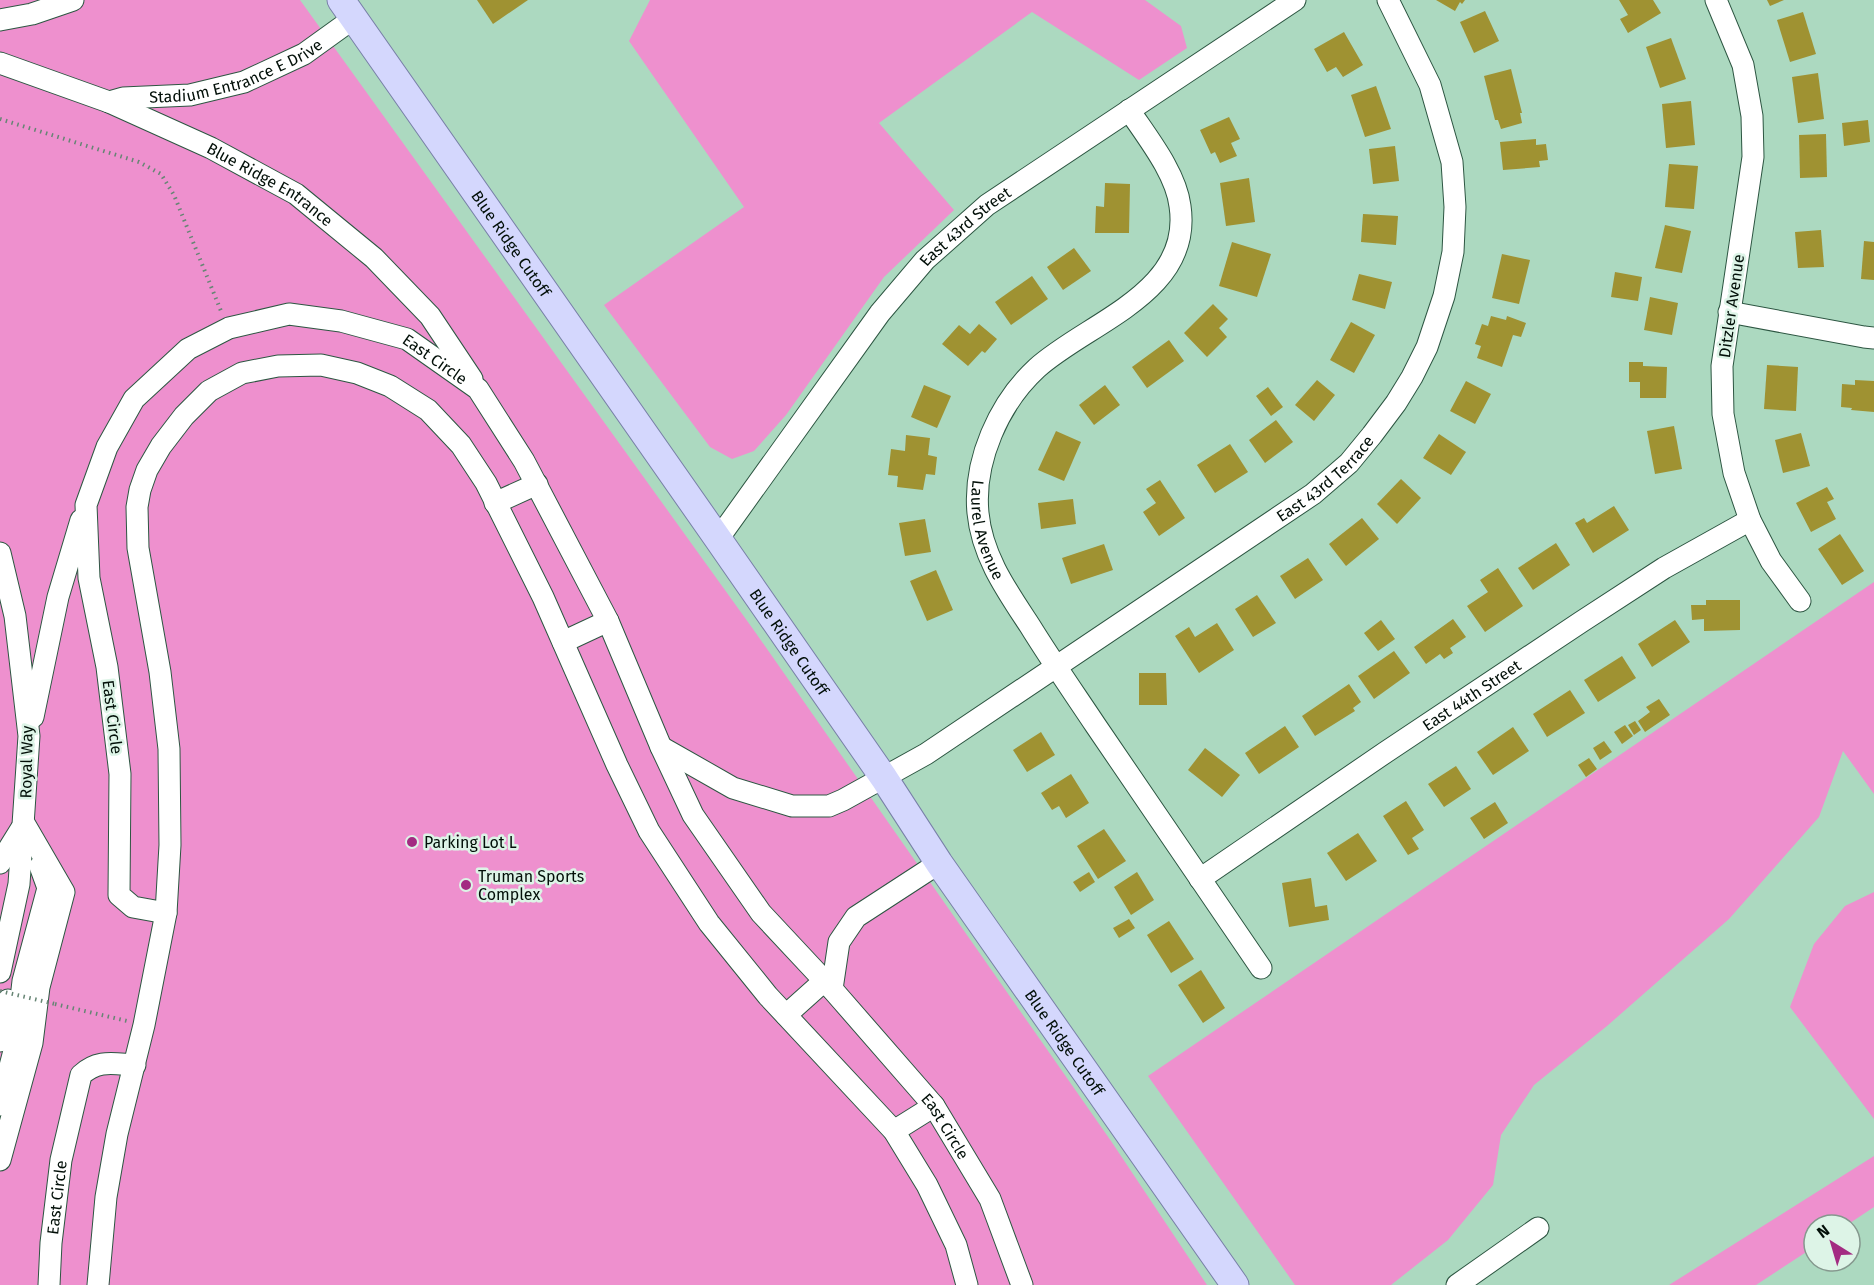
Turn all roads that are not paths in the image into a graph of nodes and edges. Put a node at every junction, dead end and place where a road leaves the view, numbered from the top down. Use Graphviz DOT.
graph roads {
  1 [pos="73,0"];
  2 [pos="1295,0"];
  3 [pos="1388,0"];
  4 [pos="1716,0"];
  5 [pos="347,9"];
  6 [pos="0,20"];
  7 [pos="0,63"];
  8 [pos="110,102"];
  9 [pos="1129,110"];
  10 [pos="1730,312"];
  11 [pos="1874,338"];
  12 [pos="478,389"];
  13 [pos="537,484"];
  14 [pos="495,503"];
  15 [pos="86,505"];
  16 [pos="1750,520"];
  17 [pos="718,539"];
  18 [pos="0,553"];
  19 [pos="1800,602"];
  20 [pos="608,621"];
  21 [pos="562,642"];
  22 [pos="1056,667"];
  23 [pos="29,736"];
  24 [pos="661,747"];
  25 [pos="884,778"];
  26 [pos="24,823"];
  27 [pos="0,841"];
  28 [pos="0,851"];
  29 [pos="0,863"];
  30 [pos="939,863"];
  31 [pos="1200,879"];
  32 [pos="0,912"];
  33 [pos="166,913"];
  34 [pos="1261,968"];
  35 [pos="0,972"];
  36 [pos="828,985"];
  37 [pos="786,1015"];
  38 [pos="0,1041"];
  39 [pos="135,1065"];
  40 [pos="0,1105"];
  41 [pos="934,1106"];
  42 [pos="894,1131"];
  43 [pos="0,1160"];
  44 [pos="1538,1228"];
  45 [pos="49,1285"];
  46 [pos="98,1285"];
  47 [pos="967,1285"];
  48 [pos="1022,1285"];
  49 [pos="1234,1285"];
  50 [pos="1457,1285"];
  1 -- 6 [label="street"];
  2 -- 9 [label="street, East 43rd Street"];
  3 -- 22 [label="street, East 43rd Terrace"];
  4 -- 10 [label="street, Ditzler Avenue"];
  5 -- 8 [label="street, Stadium Entrance E Drive"];
  5 -- 17 [label="main road, Blue Ridge Cutoff"];
  7 -- 8 [label="street, Blue Ridge Entrance"];
  8 -- 12 [label="street, Blue Ridge Entrance"];
  9 -- 17 [label="street, East 43rd Street"];
  9 -- 22 [label="street, Laurel Avenue"];
  10 -- 11 [label="street"];
  10 -- 16 [label="street, Ditzler Avenue"];
  12 -- 13 [label="street, East Circle"];
  12 -- 15 [label="street, East Circle"];
  13 -- 14 [label="street"];
  13 -- 20 [label="street, East Circle"];
  14 -- 21 [label="street"];
  14 -- 33 [label="street"];
  15 -- 23 [label="street, East Circle"];
  15 -- 33 [label="street, East Circle"];
  16 -- 19 [label="street, Ditzler Avenue"];
  16 -- 31 [label="street, East 44th Street"];
  17 -- 25 [label="main road, Blue Ridge Cutoff"];
  18 -- 23 [label="street, Royal Way"];
  20 -- 21 [label="street"];
  20 -- 24 [label="street, East Circle"];
  21 -- 37 [label="street"];
  22 -- 25 [label="street, East 43rd Terrace"];
  22 -- 31 [label="street, Laurel Avenue"];
  23 -- 26 [label="street, Royal Way"];
  24 -- 25 [label="street"];
  24 -- 36 [label="street, East Circle"];
  25 -- 30 [label="main road, Blue Ridge Cutoff"];
  26 -- 27 [label="street"];
  26 -- 28 [label="street"];
  26 -- 29 [label="street"];
  26 -- 32 [label="street"];
  26 -- 35 [label="street, Royal Way"];
  26 -- 38 [label="street"];
  26 -- 40 [label="street"];
  26 -- 43 [label="street"];
  30 -- 36 [label="street"];
  30 -- 49 [label="main road, Blue Ridge Cutoff"];
  31 -- 34 [label="street, Laurel Avenue"];
  33 -- 39 [label="street"];
  36 -- 37 [label="street"];
  36 -- 41 [label="street, East Circle"];
  37 -- 42 [label="street"];
  39 -- 45 [label="street, East Circle"];
  39 -- 46 [label="street"];
  41 -- 42 [label="street"];
  41 -- 48 [label="street, East Circle"];
  42 -- 47 [label="street"];
  44 -- 50 [label="street"];
}
